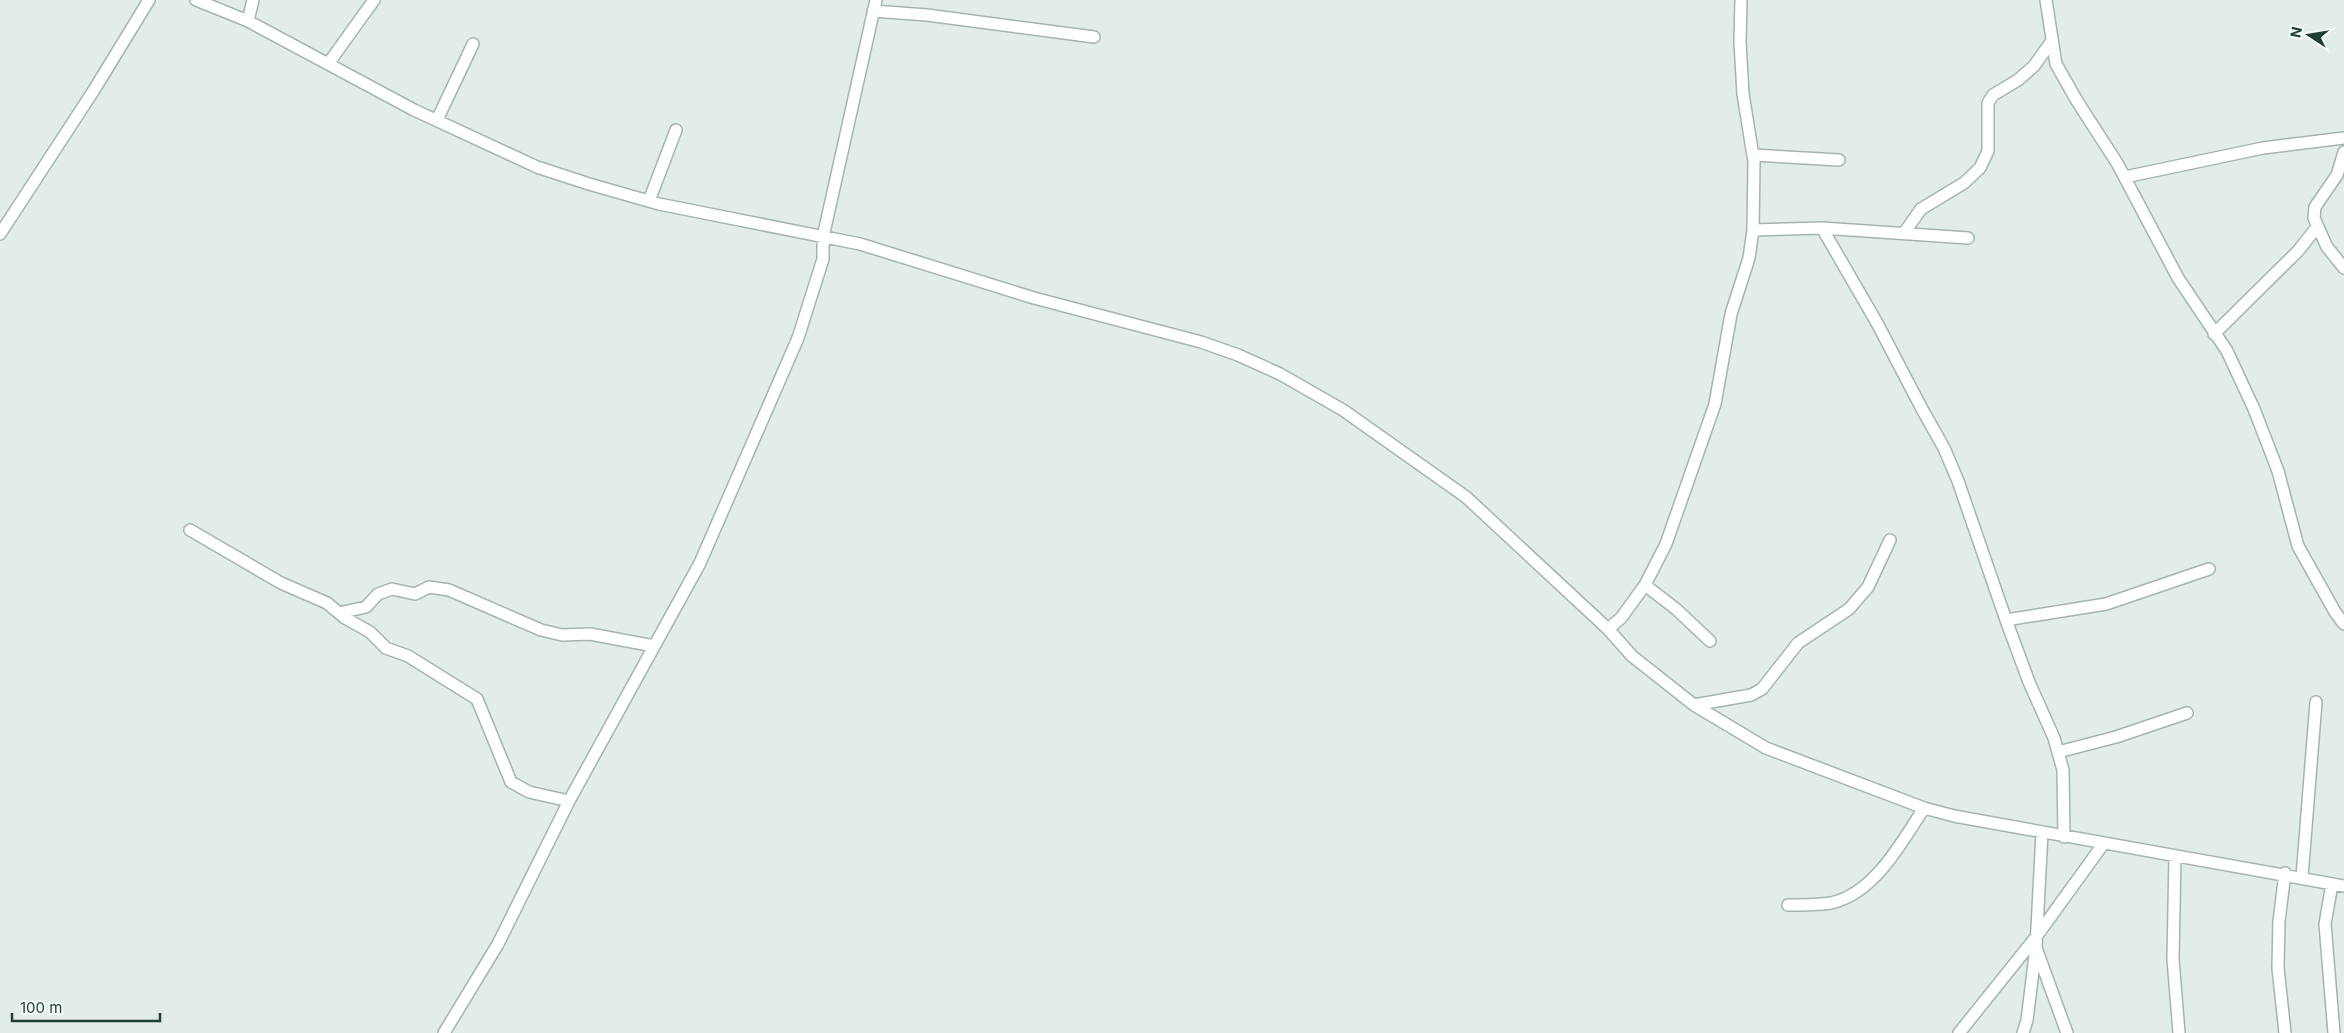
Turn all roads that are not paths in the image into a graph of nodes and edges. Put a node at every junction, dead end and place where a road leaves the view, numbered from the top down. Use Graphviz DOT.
graph roads {
  1 [pos="149,0"];
  2 [pos="196,0"];
  3 [pos="253,0"];
  4 [pos="374,0"];
  5 [pos="1741,0"];
  6 [pos="2046,0"];
  7 [pos="874,6"];
  8 [pos="248,21"];
  9 [pos="1094,37"];
  10 [pos="2052,42"];
  11 [pos="473,44"];
  12 [pos="328,64"];
  13 [pos="437,120"];
  14 [pos="676,130"];
  15 [pos="2344,138"];
  16 [pos="2344,152"];
  17 [pos="1752,155"];
  18 [pos="1839,160"];
  19 [pos="2125,176"];
  20 [pos="649,201"];
  21 [pos="2317,227"];
  22 [pos="1822,228"];
  23 [pos="1753,230"];
  24 [pos="1904,233"];
  25 [pos="0,234"];
  26 [pos="823,237"];
  27 [pos="1968,238"];
  28 [pos="2344,268"];
  29 [pos="2214,334"];
  30 [pos="190,530"];
  31 [pos="1890,540"];
  32 [pos="2209,569"];
  33 [pos="1645,585"];
  34 [pos="339,613"];
  35 [pos="2006,620"];
  36 [pos="2344,624"];
  37 [pos="1608,629"];
  38 [pos="1710,641"];
  39 [pos="654,646"];
  40 [pos="2316,702"];
  41 [pos="1694,705"];
  42 [pos="2186,713"];
  43 [pos="2058,752"];
  44 [pos="569,801"];
  45 [pos="1924,808"];
  46 [pos="2042,833"];
  47 [pos="2064,837"];
  48 [pos="2104,843"];
  49 [pos="2175,856"];
  50 [pos="2285,874"];
  51 [pos="2302,877"];
  52 [pos="2338,885"];
  53 [pos="1788,905"];
  54 [pos="2036,942"];
  55 [pos="2065,1029"];
  56 [pos="444,1033"];
  57 [pos="1959,1033"];
  58 [pos="2023,1033"];
  59 [pos="2180,1033"];
  60 [pos="2285,1033"];
  61 [pos="2334,1033"];
  1 -- 25 [label="street"];
  2 -- 8 [label="street"];
  3 -- 8 [label="street"];
  4 -- 12 [label="street"];
  5 -- 17 [label="street"];
  6 -- 10 [label="street"];
  7 -- 9 [label="street"];
  7 -- 26 [label="street"];
  8 -- 12 [label="street"];
  10 -- 19 [label="street"];
  10 -- 24 [label="street"];
  11 -- 13 [label="street"];
  12 -- 13 [label="street"];
  13 -- 20 [label="street"];
  14 -- 20 [label="street"];
  15 -- 19 [label="street"];
  16 -- 21 [label="street"];
  17 -- 18 [label="street"];
  17 -- 23 [label="street"];
  19 -- 29 [label="street"];
  20 -- 26 [label="street"];
  21 -- 28 [label="street"];
  21 -- 29 [label="street"];
  22 -- 23 [label="street"];
  22 -- 24 [label="street"];
  22 -- 35 [label="street"];
  23 -- 33 [label="street"];
  24 -- 27 [label="street"];
  26 -- 37 [label="street"];
  26 -- 39 [label="street"];
  29 -- 36 [label="street"];
  30 -- 34 [label="street"];
  31 -- 41 [label="street"];
  32 -- 35 [label="street"];
  33 -- 37 [label="street"];
  33 -- 38 [label="street"];
  34 -- 39 [label="street"];
  34 -- 44 [label="street"];
  35 -- 43 [label="street"];
  37 -- 41 [label="street"];
  39 -- 44 [label="street"];
  40 -- 51 [label="street"];
  41 -- 45 [label="street"];
  42 -- 43 [label="street"];
  43 -- 47 [label="street"];
  44 -- 56 [label="street"];
  45 -- 46 [label="street"];
  45 -- 53 [label="street"];
  46 -- 47 [label="street"];
  46 -- 54 [label="street"];
  47 -- 48 [label="street"];
  48 -- 49 [label="street"];
  48 -- 54 [label="street"];
  49 -- 50 [label="street"];
  49 -- 59 [label="street"];
  50 -- 51 [label="street"];
  50 -- 60 [label="street"];
  51 -- 52 [label="street"];
  52 -- 61 [label="street"];
  54 -- 55 [label="street"];
  54 -- 57 [label="street"];
  54 -- 58 [label="street"];
}
